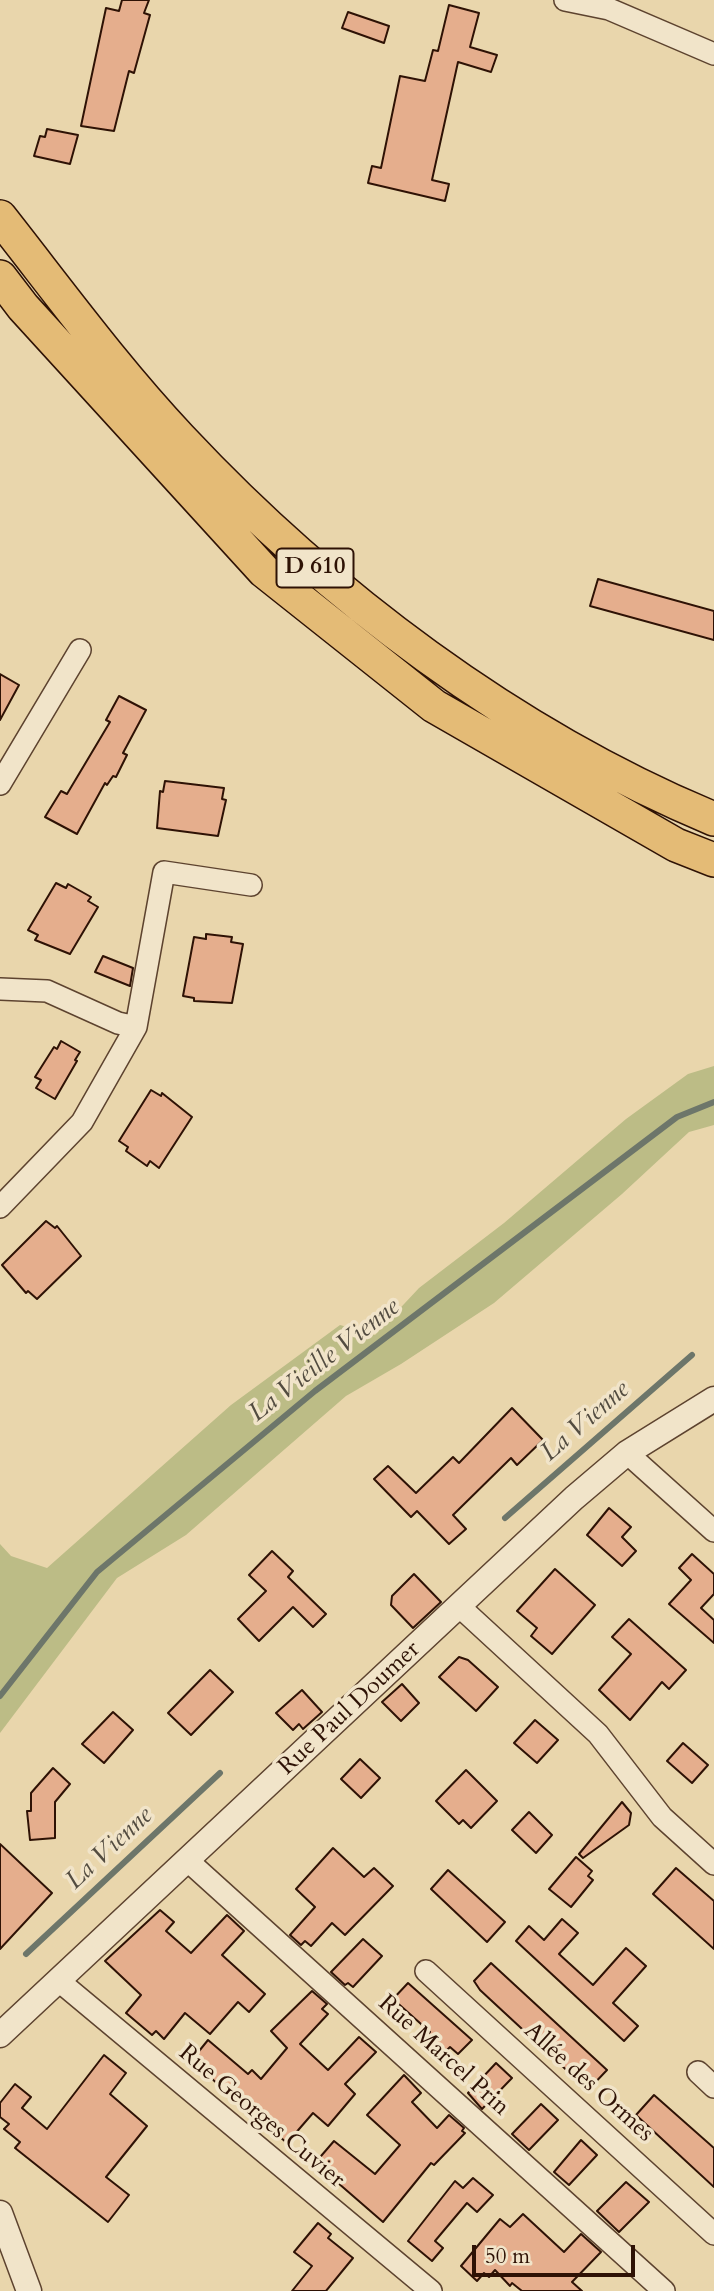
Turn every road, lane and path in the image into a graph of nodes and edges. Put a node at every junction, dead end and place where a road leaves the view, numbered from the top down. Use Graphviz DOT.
graph roads {
  1 [pos="565,0"];
  2 [pos="714,54"];
  3 [pos="0,217"];
  4 [pos="0,277"];
  5 [pos="80,650"];
  6 [pos="0,784"];
  7 [pos="714,819"];
  8 [pos="714,860"];
  9 [pos="251,885"];
  10 [pos="0,989"];
  11 [pos="136,1027"];
  12 [pos="0,1207"];
  13 [pos="714,1399"];
  14 [pos="627,1453"];
  15 [pos="714,1531"];
  16 [pos="460,1607"];
  17 [pos="187,1860"];
  18 [pos="714,1864"];
  19 [pos="426,1971"];
  20 [pos="60,1982"];
  21 [pos="0,2035"];
  22 [pos="0,2213"];
  23 [pos="714,2234"];
  24 [pos="29,2291"];
  25 [pos="431,2291"];
  26 [pos="664,2291"];
  1 -- 2 [label="street"];
  3 -- 7 [label="highway, D 610"];
  4 -- 8 [label="highway, D 610"];
  5 -- 6 [label="street"];
  9 -- 11 [label="street"];
  10 -- 11 [label="street"];
  11 -- 12 [label="street"];
  13 -- 14 [label="street, Rue Paul Doumer"];
  14 -- 15 [label="street"];
  14 -- 16 [label="street, Rue Paul Doumer"];
  16 -- 17 [label="street, Rue Paul Doumer"];
  16 -- 18 [label="street"];
  17 -- 20 [label="street, Rue Paul Doumer"];
  17 -- 26 [label="street, Rue Marcel Prin"];
  19 -- 23 [label="street, Allée des Ormes"];
  20 -- 21 [label="street, Rue Paul Doumer"];
  20 -- 25 [label="street, Rue Georges Cuvier"];
  22 -- 24 [label="street"];
}
